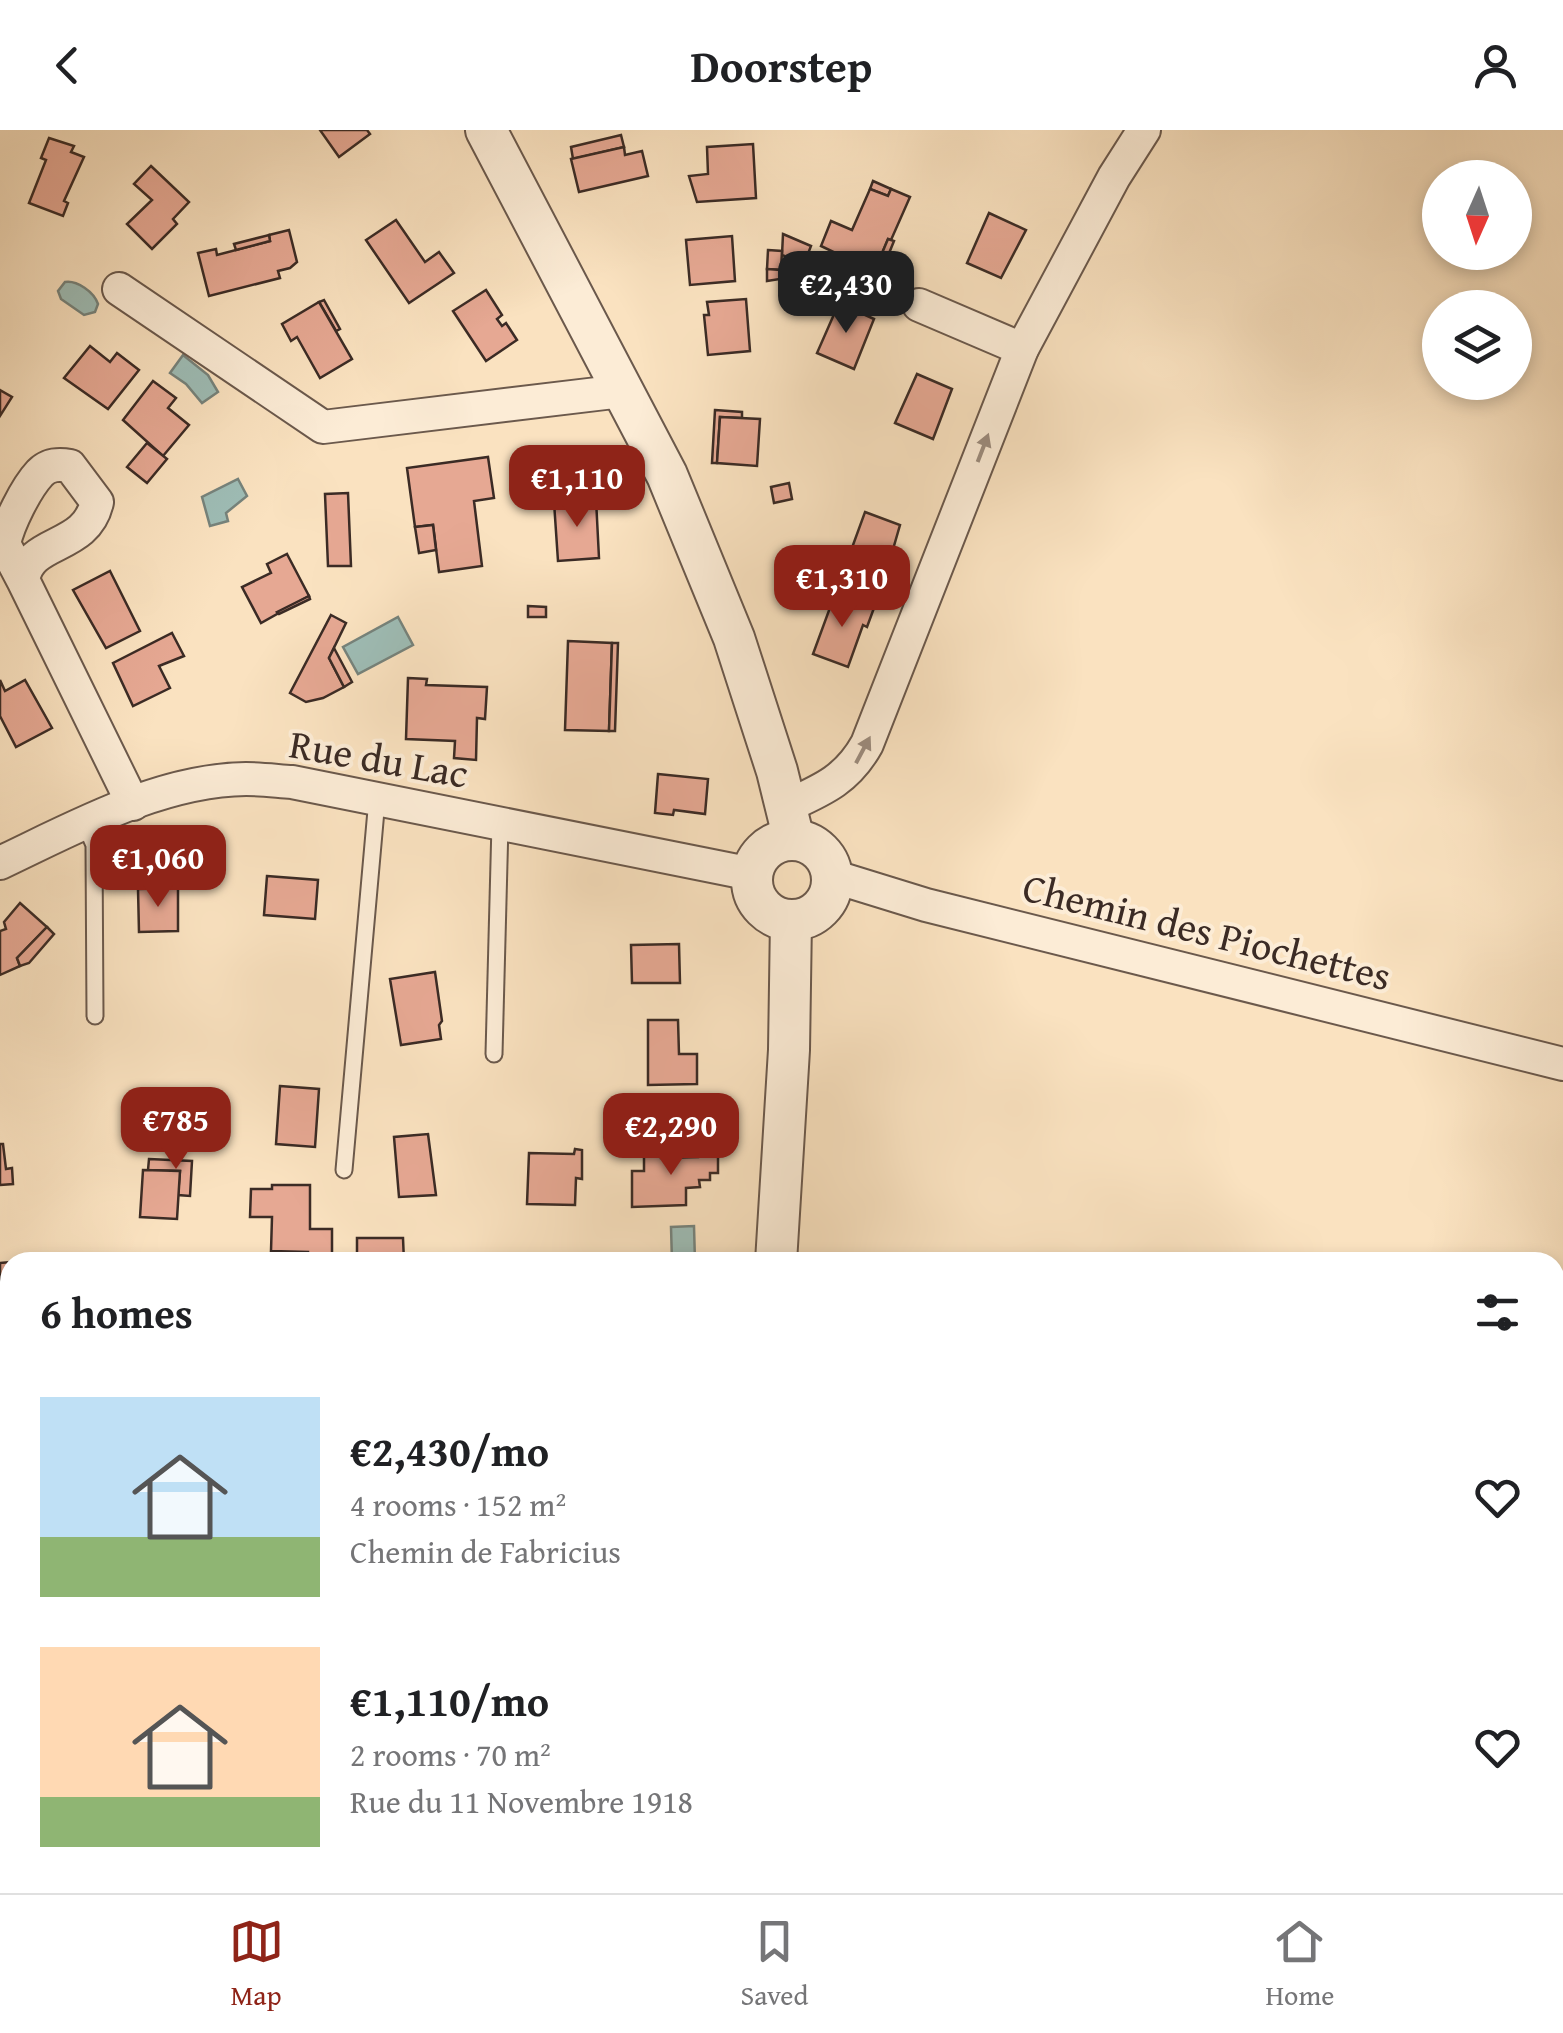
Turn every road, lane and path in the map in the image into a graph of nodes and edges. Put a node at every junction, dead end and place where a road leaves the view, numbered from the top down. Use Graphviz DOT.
graph roads {
  1 [pos="486,130"];
  2 [pos="1144,130"];
  3 [pos="118,290"];
  4 [pos="919,305"];
  5 [pos="1022,348"];
  6 [pos="622,390"];
  7 [pos="23,580"];
  8 [pos="377,799"];
  9 [pos="133,804"];
  10 [pos="790,823"];
  11 [pos="85,824"];
  12 [pos="500,824"];
  13 [pos="0,864"];
  14 [pos="752,874"];
  15 [pos="832,876"];
  16 [pos="791,920"];
  17 [pos="95,1016"];
  18 [pos="494,1054"];
  19 [pos="1563,1064"];
  20 [pos="344,1170"];
  21 [pos="777,1252"];
  1 -- 6 [label="street"];
  2 -- 5 [label="street"];
  3 -- 6 [label="street"];
  4 -- 5 [label="street"];
  10 -- 5 [label="street, one-way"];
  6 -- 10 [label="street"];
  7 -- 9 [label="street"];
  8 -- 9 [label="street, Rue du Lac"];
  8 -- 12 [label="street, Rue du Lac"];
  8 -- 20 [label="lane"];
  9 -- 11 [label="street, Rue du Lac"];
  10 -- 14 [label="street"];
  10 -- 15 [label="street"];
  11 -- 13 [label="street, Rue du Lac"];
  11 -- 17 [label="lane"];
  12 -- 14 [label="street, Rue du Lac"];
  12 -- 18 [label="lane"];
  14 -- 16 [label="street"];
  15 -- 16 [label="street"];
  15 -- 19 [label="street, Chemin des Piochettes"];
  16 -- 21 [label="street"];
}
